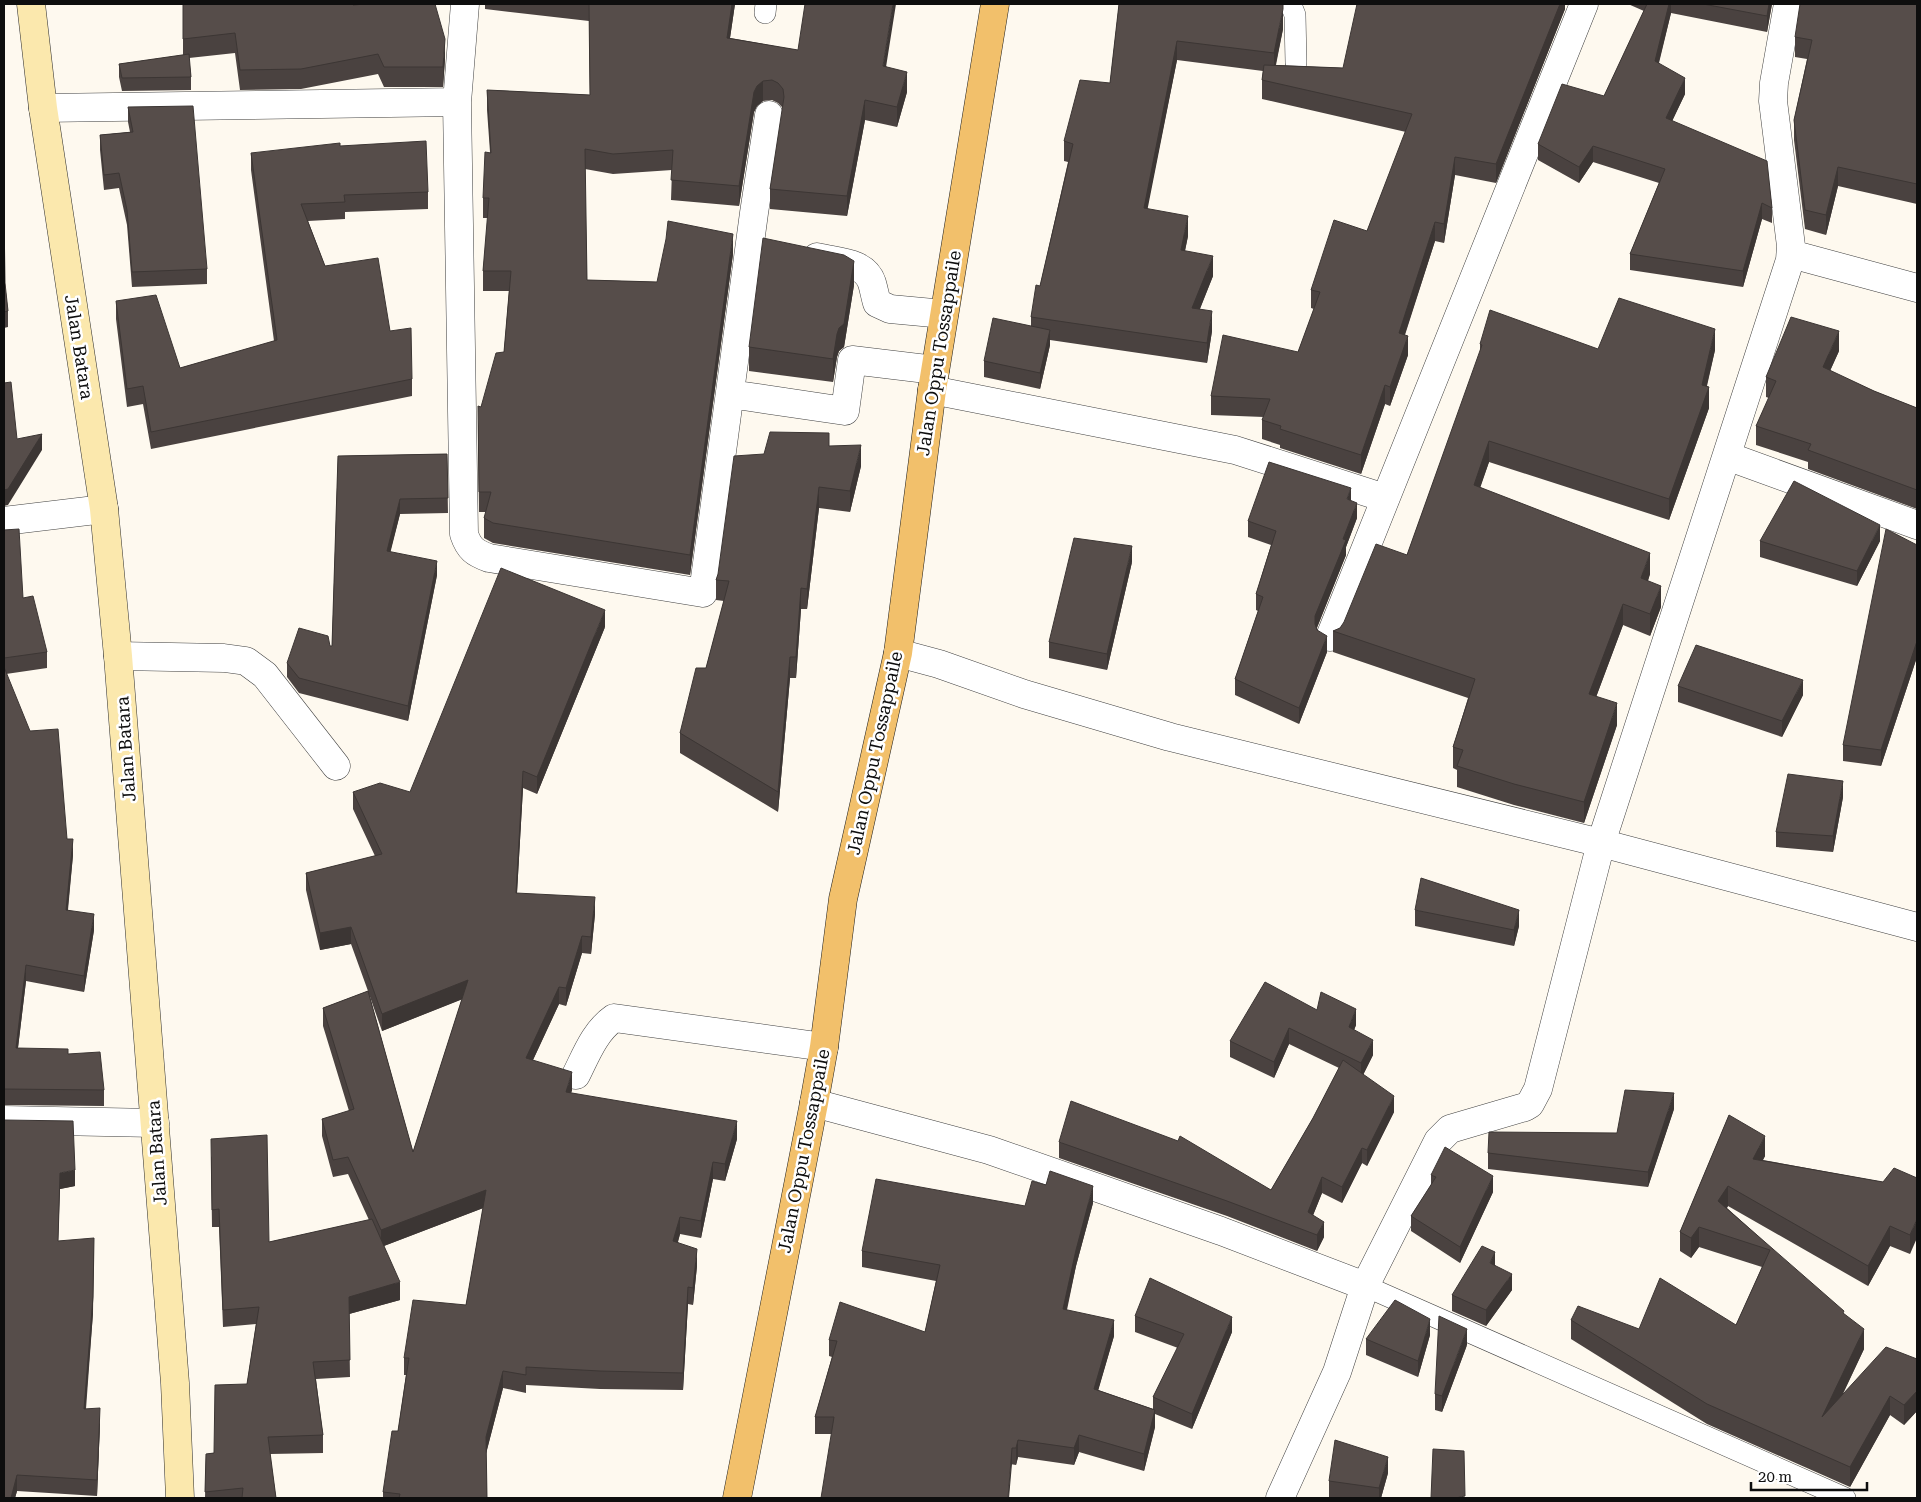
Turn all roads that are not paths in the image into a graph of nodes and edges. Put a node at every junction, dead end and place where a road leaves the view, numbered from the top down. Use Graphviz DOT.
graph roads {
  1 [pos="31,4"];
  2 [pos="465,4"];
  3 [pos="995,4"];
  4 [pos="1288,4"];
  5 [pos="1584,4"];
  6 [pos="1788,4"];
  7 [pos="1296,63"];
  8 [pos="457,102"];
  9 [pos="43,108"];
  10 [pos="769,115"];
  11 [pos="751,240"];
  12 [pos="1791,254"];
  13 [pos="1917,288"];
  14 [pos="944,314"];
  15 [pos="934,380"];
  16 [pos="730,394"];
  17 [pos="1727,456"];
  18 [pos="1385,498"];
  19 [pos="104,508"];
  20 [pos="4,521"];
  21 [pos="1917,525"];
  22 [pos="1330,637"];
  23 [pos="898,653"];
  24 [pos="118,656"];
  25 [pos="336,766"];
  26 [pos="1601,842"];
  27 [pos="1917,927"];
  28 [pos="824,1047"];
  29 [pos="576,1075"];
  30 [pos="814,1103"];
  31 [pos="4,1120"];
  32 [pos="155,1123"];
  33 [pos="1365,1286"];
  34 [pos="180,1498"];
  35 [pos="738,1498"];
  36 [pos="1280,1498"];
  37 [pos="1845,1498"];
  1 -- 9 [label="street, Jalan Batara"];
  2 -- 8 [label="street"];
  3 -- 14 [label="main road, Jalan Oppu Tossappaile"];
  4 -- 7 [label="lane"];
  5 -- 18 [label="street"];
  6 -- 12 [label="street"];
  8 -- 9 [label="street"];
  8 -- 16 [label="street"];
  9 -- 19 [label="street, Jalan Batara"];
  10 -- 11 [label="street"];
  11 -- 14 [label="street"];
  11 -- 16 [label="street"];
  12 -- 13 [label="street"];
  12 -- 17 [label="street"];
  14 -- 15 [label="main road, Jalan Oppu Tossappaile"];
  15 -- 16 [label="street"];
  15 -- 18 [label="street"];
  15 -- 23 [label="main road, Jalan Oppu Tossappaile"];
  17 -- 21 [label="street"];
  17 -- 26 [label="street"];
  18 -- 22 [label="street"];
  19 -- 20 [label="street"];
  19 -- 24 [label="street, Jalan Batara"];
  23 -- 26 [label="street"];
  23 -- 28 [label="main road, Jalan Oppu Tossappaile"];
  24 -- 25 [label="street"];
  24 -- 32 [label="street, Jalan Batara"];
  26 -- 27 [label="street"];
  26 -- 33 [label="street"];
  28 -- 29 [label="street"];
  28 -- 30 [label="main road, Jalan Oppu Tossappaile"];
  30 -- 33 [label="street"];
  30 -- 35 [label="main road, Jalan Oppu Tossappaile"];
  31 -- 32 [label="street"];
  32 -- 34 [label="street, Jalan Batara"];
  33 -- 36 [label="street"];
  33 -- 37 [label="lane"];
}
